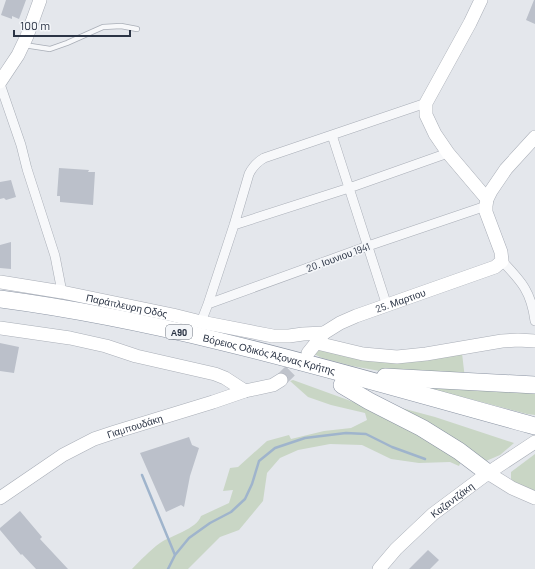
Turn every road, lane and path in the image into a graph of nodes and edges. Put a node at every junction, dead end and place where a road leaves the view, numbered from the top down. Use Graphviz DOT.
graph roads {
  1 [pos="40,0"];
  2 [pos="481,0"];
  3 [pos="137,30"];
  4 [pos="23,45"];
  5 [pos="0,83"];
  6 [pos="426,103"];
  7 [pos="332,135"];
  8 [pos="535,137"];
  9 [pos="448,154"];
  10 [pos="349,188"];
  11 [pos="486,202"];
  12 [pos="234,225"];
  13 [pos="368,246"];
  14 [pos="502,261"];
  15 [pos="0,282"];
  16 [pos="62,292"];
  17 [pos="0,299"];
  18 [pos="208,304"];
  19 [pos="387,306"];
  20 [pos="0,310"];
  21 [pos="535,320"];
  22 [pos="200,322"];
  23 [pos="0,328"];
  24 [pos="535,341"];
  25 [pos="316,343"];
  26 [pos="343,379"];
  27 [pos="281,380"];
  28 [pos="535,385"];
  29 [pos="245,391"];
  30 [pos="505,424"];
  31 [pos="535,426"];
  32 [pos="535,437"];
  33 [pos="535,442"];
  34 [pos="488,473"];
  35 [pos="0,498"];
  36 [pos="535,498"];
  37 [pos="383,567"];
  1 -- 4 [label="street"];
  2 -- 6 [label="street"];
  3 -- 4 [label="lane"];
  4 -- 5 [label="street"];
  5 -- 16 [label="street"];
  6 -- 7 [label="street"];
  6 -- 9 [label="street"];
  7 -- 10 [label="street"];
  7 -- 12 [label="street"];
  8 -- 11 [label="street"];
  9 -- 10 [label="street"];
  9 -- 11 [label="street"];
  10 -- 12 [label="street"];
  10 -- 13 [label="street"];
  11 -- 13 [label="street, 20. Ιουνιου 1941"];
  11 -- 14 [label="street"];
  12 -- 18 [label="street"];
  13 -- 18 [label="street, 20. Ιουνιου 1941"];
  13 -- 19 [label="street"];
  14 -- 19 [label="street, 25. Μαρτιου"];
  14 -- 21 [label="street"];
  15 -- 16 [label="street, Παράπλευρη Οδός"];
  16 -- 22 [label="street, Παράπλευρη Οδός"];
  17 -- 26 [label="highway, Βόρειος Οδικός Άξονας Κρήτης / Α90"];
  18 -- 22 [label="street"];
  19 -- 25 [label="street, 25. Μαρτιου"];
  20 -- 26 [label="highway, Βόρειος Οδικός Άξονας Κρήτης / Α90"];
  22 -- 25 [label="street, Παράπλευρη Οδός"];
  23 -- 29 [label="street"];
  24 -- 25 [label="street"];
  26 -- 28 [label="highway"];
  26 -- 30 [label="highway, Βόρειος Οδικός Άξονας Κρήτης / Α90"];
  26 -- 34 [label="highway"];
  27 -- 29 [label="street, Γιαμπουδάκη"];
  29 -- 35 [label="street, Γιαμπουδάκη"];
  30 -- 31 [label="highway, Βόρειος Οδικός Άξονας Κρήτης / Α90"];
  30 -- 32 [label="highway, Βόρειος Οδικός Άξονας Κρήτης / Α90"];
  33 -- 34 [label="street, Καζαντζάκη"];
  34 -- 36 [label="street"];
  34 -- 37 [label="street, Καζαντζάκη"];
}
